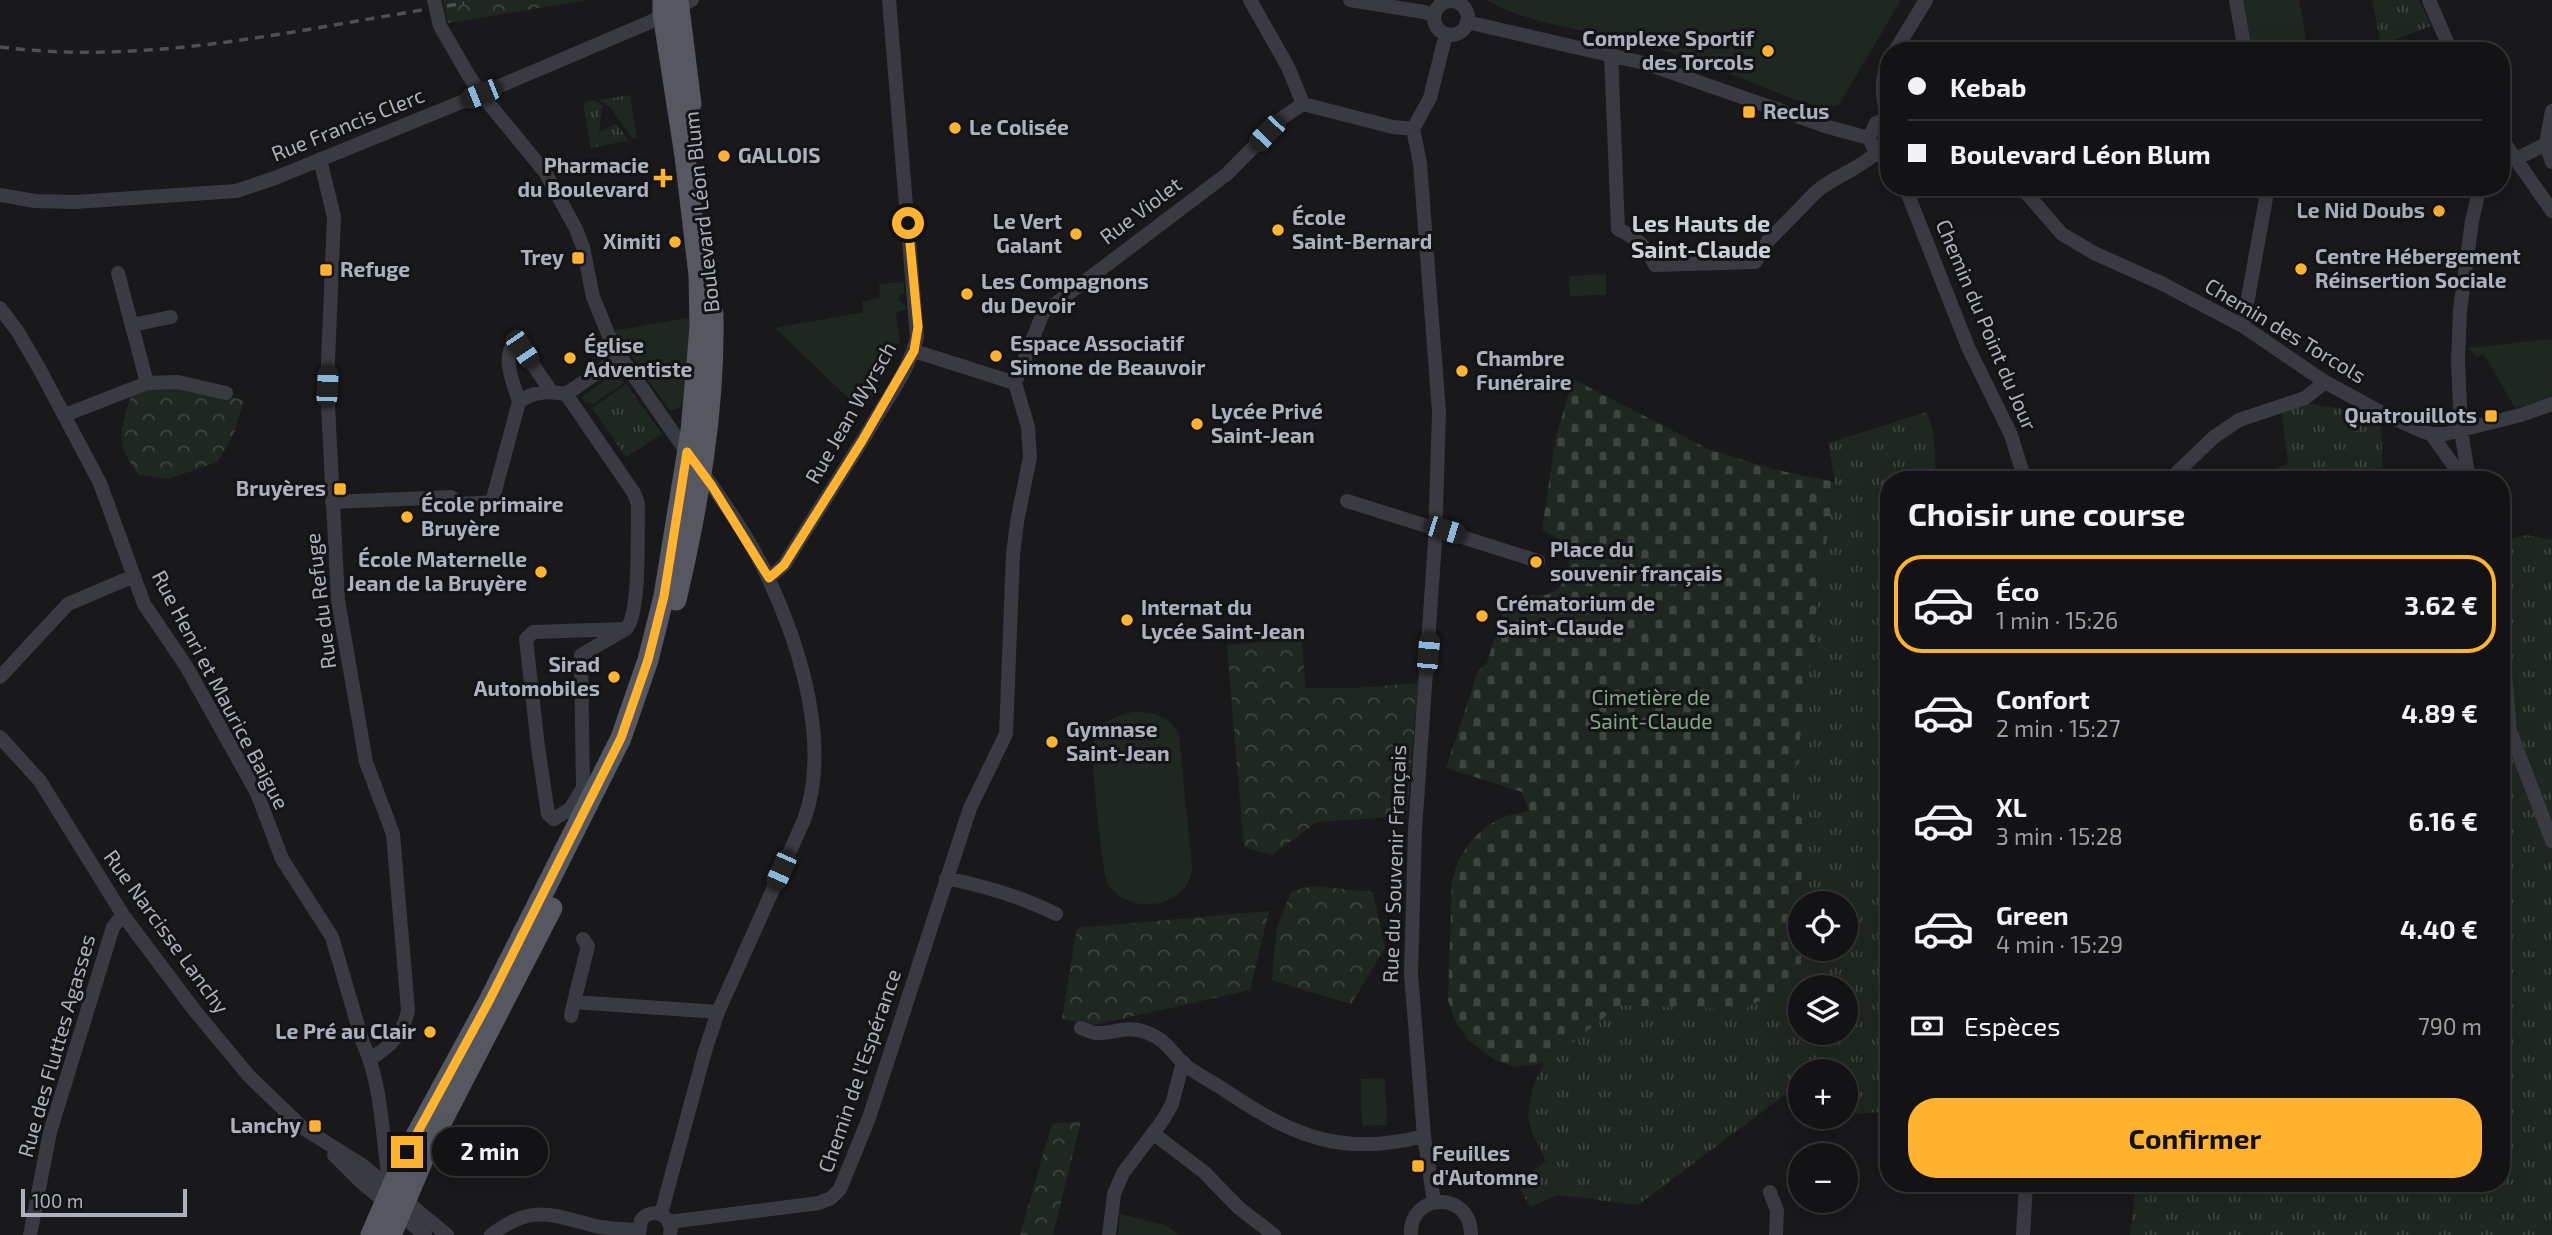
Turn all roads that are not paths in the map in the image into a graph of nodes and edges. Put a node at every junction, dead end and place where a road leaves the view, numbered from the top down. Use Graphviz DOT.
graph roads {
  1 [pos="434,0"];
  2 [pos="889,0"];
  3 [pos="1250,0"];
  4 [pos="1350,0"];
  5 [pos="1926,0"];
  6 [pos="2236,0"];
  7 [pos="2429,0"];
  8 [pos="1443,1"];
  9 [pos="675,4"];
  10 [pos="1434,16"];
  11 [pos="1467,22"];
  12 [pos="1446,34"];
  13 [pos="1900,42"];
  14 [pos="2243,42"];
  15 [pos="2447,42"];
  16 [pos="1611,53"];
  17 [pos="481,94"];
  18 [pos="1303,104"];
  19 [pos="2552,111"];
  20 [pos="1880,121"];
  21 [pos="1413,129"];
  22 [pos="1870,138"];
  23 [pos="2546,144"];
  24 [pos="1880,153"];
  25 [pos="1880,157"];
  26 [pos="2510,158"];
  27 [pos="320,159"];
  28 [pos="2552,162"];
  29 [pos="0,195"];
  30 [pos="1909,196"];
  31 [pos="2029,196"];
  32 [pos="2267,196"];
  33 [pos="2478,196"];
  34 [pos="2552,211"];
  35 [pos="118,273"];
  36 [pos="0,308"];
  37 [pos="172,317"];
  38 [pos="132,325"];
  39 [pos="2243,326"];
  40 [pos="700,327"];
  41 [pos="914,351"];
  42 [pos="620,357"];
  43 [pos="2325,382"];
  44 [pos="147,383"];
  45 [pos="1015,383"];
  46 [pos="551,391"];
  47 [pos="226,393"];
  48 [pos="566,394"];
  49 [pos="519,402"];
  50 [pos="2552,404"];
  51 [pos="65,415"];
  52 [pos="664,420"];
  53 [pos="2461,430"];
  54 [pos="2431,434"];
  55 [pos="687,452"];
  56 [pos="2022,471"];
  57 [pos="2178,471"];
  58 [pos="2459,471"];
  59 [pos="2465,471"];
  60 [pos="702,472"];
  61 [pos="331,502"];
  62 [pos="1348,502"];
  63 [pos="723,503"];
  64 [pos="696,511"];
  65 [pos="1436,528"];
  66 [pos="1538,561"];
  67 [pos="134,576"];
  68 [pos="769,578"];
  69 [pos="626,629"];
  70 [pos="0,677"];
  71 [pos="2510,732"];
  72 [pos="0,737"];
  73 [pos="2552,841"];
  74 [pos="946,878"];
  75 [pos="1056,914"];
  76 [pos="123,915"];
  77 [pos="583,939"];
  78 [pos="718,1012"];
  79 [pos="1081,1028"];
  80 [pos="370,1059"];
  81 [pos="1183,1062"];
  82 [pos="1153,1134"];
  83 [pos="1424,1136"];
  84 [pos="1770,1192"];
  85 [pos="2025,1192"];
  86 [pos="1434,1202"];
  87 [pos="400,1210"];
  88 [pos="667,1224"];
  89 [pos="639,1233"];
  90 [pos="1473,1234"];
  91 [pos="30,1235"];
  92 [pos="370,1235"];
  93 [pos="391,1235"];
  94 [pos="425,1235"];
  95 [pos="447,1235"];
  96 [pos="491,1235"];
  97 [pos="1109,1235"];
  98 [pos="1274,1235"];
  99 [pos="1411,1235"];
  100 [pos="1776,1235"];
  101 [pos="2023,1235"];
  1 -- 17 [label="street"];
  2 -- 41 [label="street, Rue Jean Wyrsch"];
  3 -- 18 [label="street"];
  4 -- 10 [label="street"];
  5 -- 13 [label="street"];
  6 -- 14 [label="street"];
  7 -- 15 [label="street"];
  8 -- 10 [label="street"];
  8 -- 11 [label="street"];
  9 -- 17 [label="street, Rue Francis Clerc"];
  9 -- 40 [label="main road, Boulevard Léon Blum"];
  9 -- 60 [label="main road, Boulevard Léon Blum"];
  10 -- 12 [label="street"];
  11 -- 12 [label="street"];
  11 -- 16 [label="street"];
  12 -- 21 [label="street"];
  16 -- 22 [label="street"];
  16 -- 25 [label="street"];
  17 -- 27 [label="street, Rue Francis Clerc"];
  17 -- 42 [label="street"];
  18 -- 21 [label="street"];
  18 -- 45 [label="street, Rue Violet"];
  19 -- 23 [label="street"];
  20 -- 22 [label="street"];
  21 -- 65 [label="street, Rue du Souvenir Français"];
  22 -- 24 [label="street"];
  23 -- 26 [label="street"];
  23 -- 28 [label="street"];
  26 -- 34 [label="street"];
  27 -- 29 [label="street, Rue Francis Clerc"];
  27 -- 61 [label="street, Rue du Refuge"];
  30 -- 56 [label="street, Chemin du Point du Jour"];
  31 -- 39 [label="street, Chemin des Torcols"];
  32 -- 39 [label="street"];
  33 -- 53 [label="street"];
  35 -- 38 [label="street"];
  36 -- 51 [label="street, Rue Henri et Maurice Baigue"];
  37 -- 38 [label="street"];
  38 -- 44 [label="street"];
  39 -- 43 [label="street, Chemin des Torcols"];
  40 -- 52 [label="street, Boulevard Léon Blum"];
  40 -- 55 [label="main road, Boulevard Léon Blum"];
  41 -- 45 [label="street"];
  41 -- 68 [label="street, Rue Jean Wyrsch"];
  42 -- 48 [label="street"];
  42 -- 52 [label="street"];
  43 -- 54 [label="street, Chemin des Torcols"];
  43 -- 57 [label="street"];
  44 -- 47 [label="street"];
  44 -- 51 [label="street"];
  45 -- 74 [label="street, Chemin de l'Espérance"];
  46 -- 48 [label="street"];
  46 -- 49 [label="street"];
  46 -- 49 [label="street"];
  48 -- 69 [label="street"];
  49 -- 61 [label="street"];
  50 -- 53 [label="street"];
  51 -- 67 [label="street, Rue Henri et Maurice Baigue"];
  52 -- 55 [label="street"];
  53 -- 54 [label="street"];
  53 -- 59 [label="street"];
  54 -- 58 [label="street"];
  55 -- 60 [label="street"];
  55 -- 87 [label="main road, Boulevard Léon Blum"];
  60 -- 63 [label="street"];
  60 -- 64 [label="main road, Boulevard Léon Blum"];
  61 -- 80 [label="street, Rue du Refuge"];
  62 -- 65 [label="street"];
  63 -- 64 [label="street"];
  63 -- 68 [label="street"];
  64 -- 87 [label="main road, Boulevard Léon Blum"];
  65 -- 66 [label="street"];
  65 -- 83 [label="street, Rue du Souvenir Français"];
  67 -- 70 [label="street"];
  67 -- 80 [label="street, Rue Henri et Maurice Baigue"];
  68 -- 78 [label="street"];
  69 -- 69 [label="street"];
  71 -- 73 [label="street"];
  72 -- 76 [label="street, Rue Narcisse Lanchy"];
  74 -- 75 [label="street"];
  74 -- 88 [label="street, Chemin de l'Espérance"];
  76 -- 87 [label="street, Rue Narcisse Lanchy"];
  76 -- 91 [label="street, Rue des Fluttes Agasses"];
  77 -- 78 [label="street"];
  78 -- 88 [label="street"];
  79 -- 81 [label="street"];
  80 -- 87 [label="street, Rue Henri et Maurice Baigue"];
  81 -- 82 [label="street"];
  81 -- 83 [label="street"];
  82 -- 97 [label="street"];
  82 -- 98 [label="street"];
  83 -- 86 [label="street, Rue du Souvenir Français"];
  84 -- 100 [label="street"];
  85 -- 101 [label="street"];
  86 -- 90 [label="street"];
  86 -- 99 [label="street"];
  87 -- 92 [label="main road, Boulevard Léon Blum"];
  87 -- 93 [label="main road, Boulevard Léon Blum"];
  87 -- 94 [label="street"];
  87 -- 95 [label="street"];
  88 -- 89 [label="street"];
  89 -- 96 [label="street"];
}
